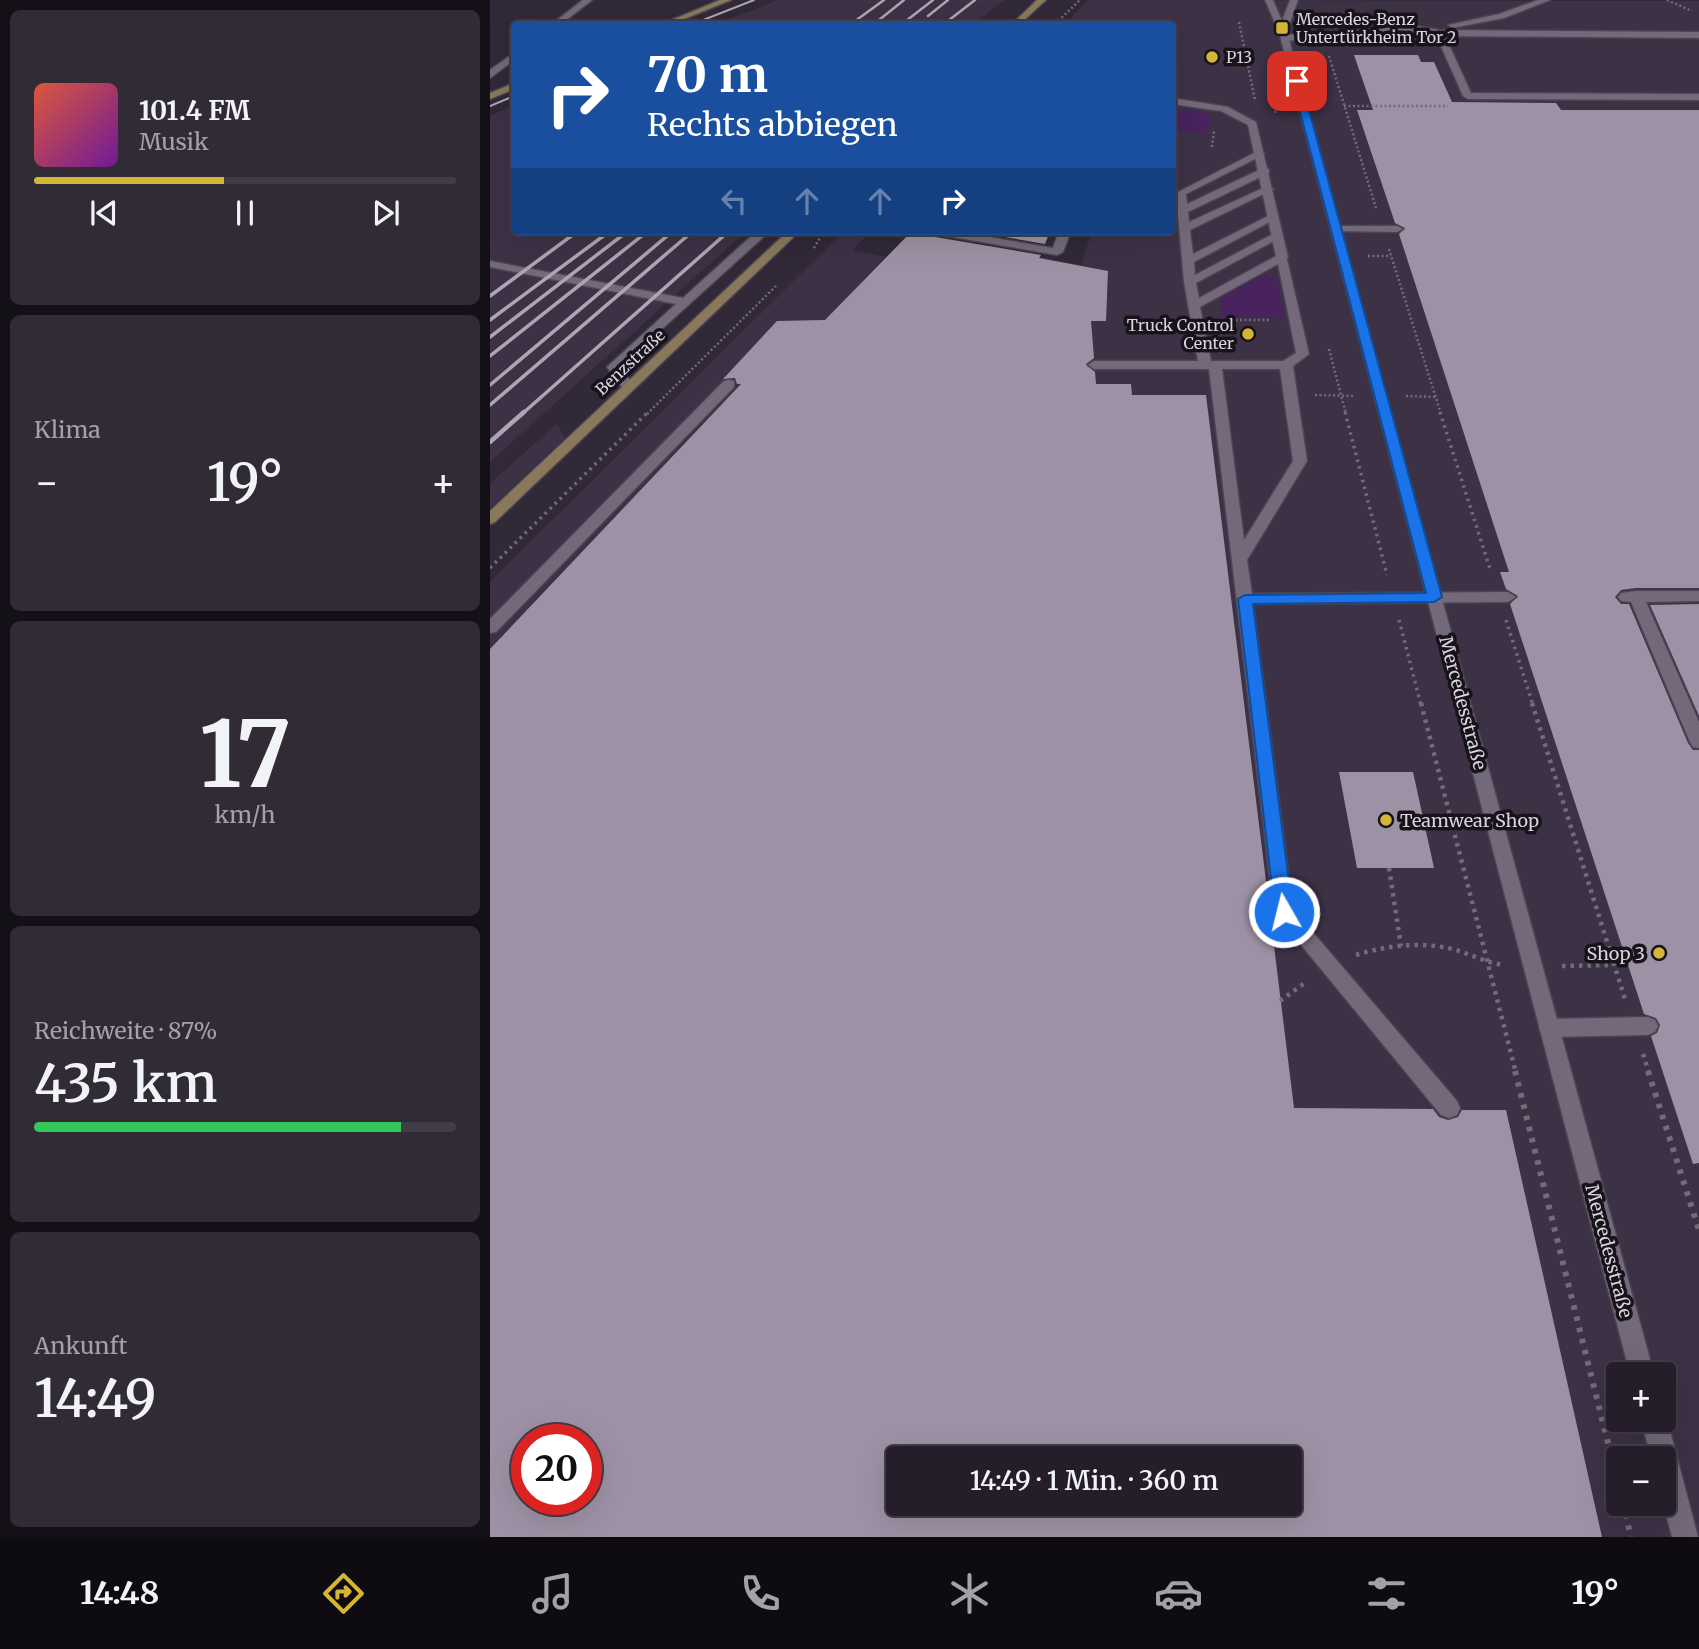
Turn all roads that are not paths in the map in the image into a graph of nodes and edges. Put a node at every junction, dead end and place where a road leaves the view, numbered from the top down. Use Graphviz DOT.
graph roads {
  1 [pos="588,0"];
  2 [pos="727,0"];
  3 [pos="1042,0"];
  4 [pos="1269,0"];
  5 [pos="1294,0"];
  6 [pos="1546,0"];
  7 [pos="560,21"];
  8 [pos="674,21"];
  9 [pos="1019,21"];
  10 [pos="1406,30"];
  11 [pos="1438,33"];
  12 [pos="1284,35"];
  13 [pos="1699,36"];
  14 [pos="511,58"];
  15 [pos="490,75"];
  16 [pos="511,87"];
  17 [pos="491,94"];
  18 [pos="1699,97"];
  19 [pos="1176,101"];
  20 [pos="1271,204"];
  21 [pos="1336,229"];
  22 [pos="1397,229"];
  23 [pos="760,235"];
  24 [pos="790,235"];
  25 [pos="958,235"];
  26 [pos="1063,235"];
  27 [pos="1187,251"];
  28 [pos="490,264"];
  29 [pos="685,302"];
  30 [pos="1094,365"];
  31 [pos="1210,365"];
  32 [pos="1286,365"];
  33 [pos="729,384"];
  34 [pos="629,387"];
  35 [pos="490,519"];
  36 [pos="1240,559"];
  37 [pos="1699,596"];
  38 [pos="1434,597"];
  39 [pos="1504,597"];
  40 [pos="1245,599"];
  41 [pos="490,628"];
  42 [pos="1699,742"];
  43 [pos="1641,1026"];
  44 [pos="1549,1028"];
  45 [pos="1449,1108"];
  46 [pos="1639,1362"];
  47 [pos="1676,1503"];
  48 [pos="1685,1537"];
  1 -- 7 [label="street"];
  2 -- 8 [label="main road"];
  3 -- 9 [label="main road"];
  4 -- 12 [label="street, Mercedesstraße"];
  5 -- 12 [label="street"];
  6 -- 10 [label="street"];
  10 -- 11 [label="street"];
  10 -- 12 [label="street"];
  11 -- 13 [label="street"];
  11 -- 18 [label="street"];
  12 -- 21 [label="street, Mercedesstraße"];
  14 -- 15 [label="street"];
  16 -- 17 [label="main road"];
  19 -- 20 [label="street"];
  20 -- 27 [label="street"];
  20 -- 27 [label="street"];
  20 -- 27 [label="street"];
  20 -- 27 [label="street"];
  20 -- 27 [label="street"];
  20 -- 27 [label="street"];
  20 -- 27 [label="street"];
  20 -- 32 [label="street"];
  21 -- 22 [label="street"];
  21 -- 38 [label="street, Mercedesstraße"];
  23 -- 29 [label="street"];
  24 -- 34 [label="main road, Benzstraße"];
  25 -- 26 [label="street"];
  27 -- 31 [label="street"];
  28 -- 29 [label="street"];
  29 -- 34 [label="street"];
  30 -- 31 [label="street"];
  31 -- 32 [label="street"];
  31 -- 36 [label="street"];
  32 -- 36 [label="street"];
  33 -- 41 [label="street"];
  34 -- 35 [label="main road, Benzstraße"];
  36 -- 40 [label="street"];
  37 -- 42 [label="street"];
  38 -- 39 [label="street"];
  38 -- 40 [label="street"];
  38 -- 44 [label="street, Mercedesstraße"];
  40 -- 45 [label="street"];
  43 -- 44 [label="street"];
  44 -- 46 [label="street, Mercedesstraße"];
  47 -- 48 [label="street"];
}
